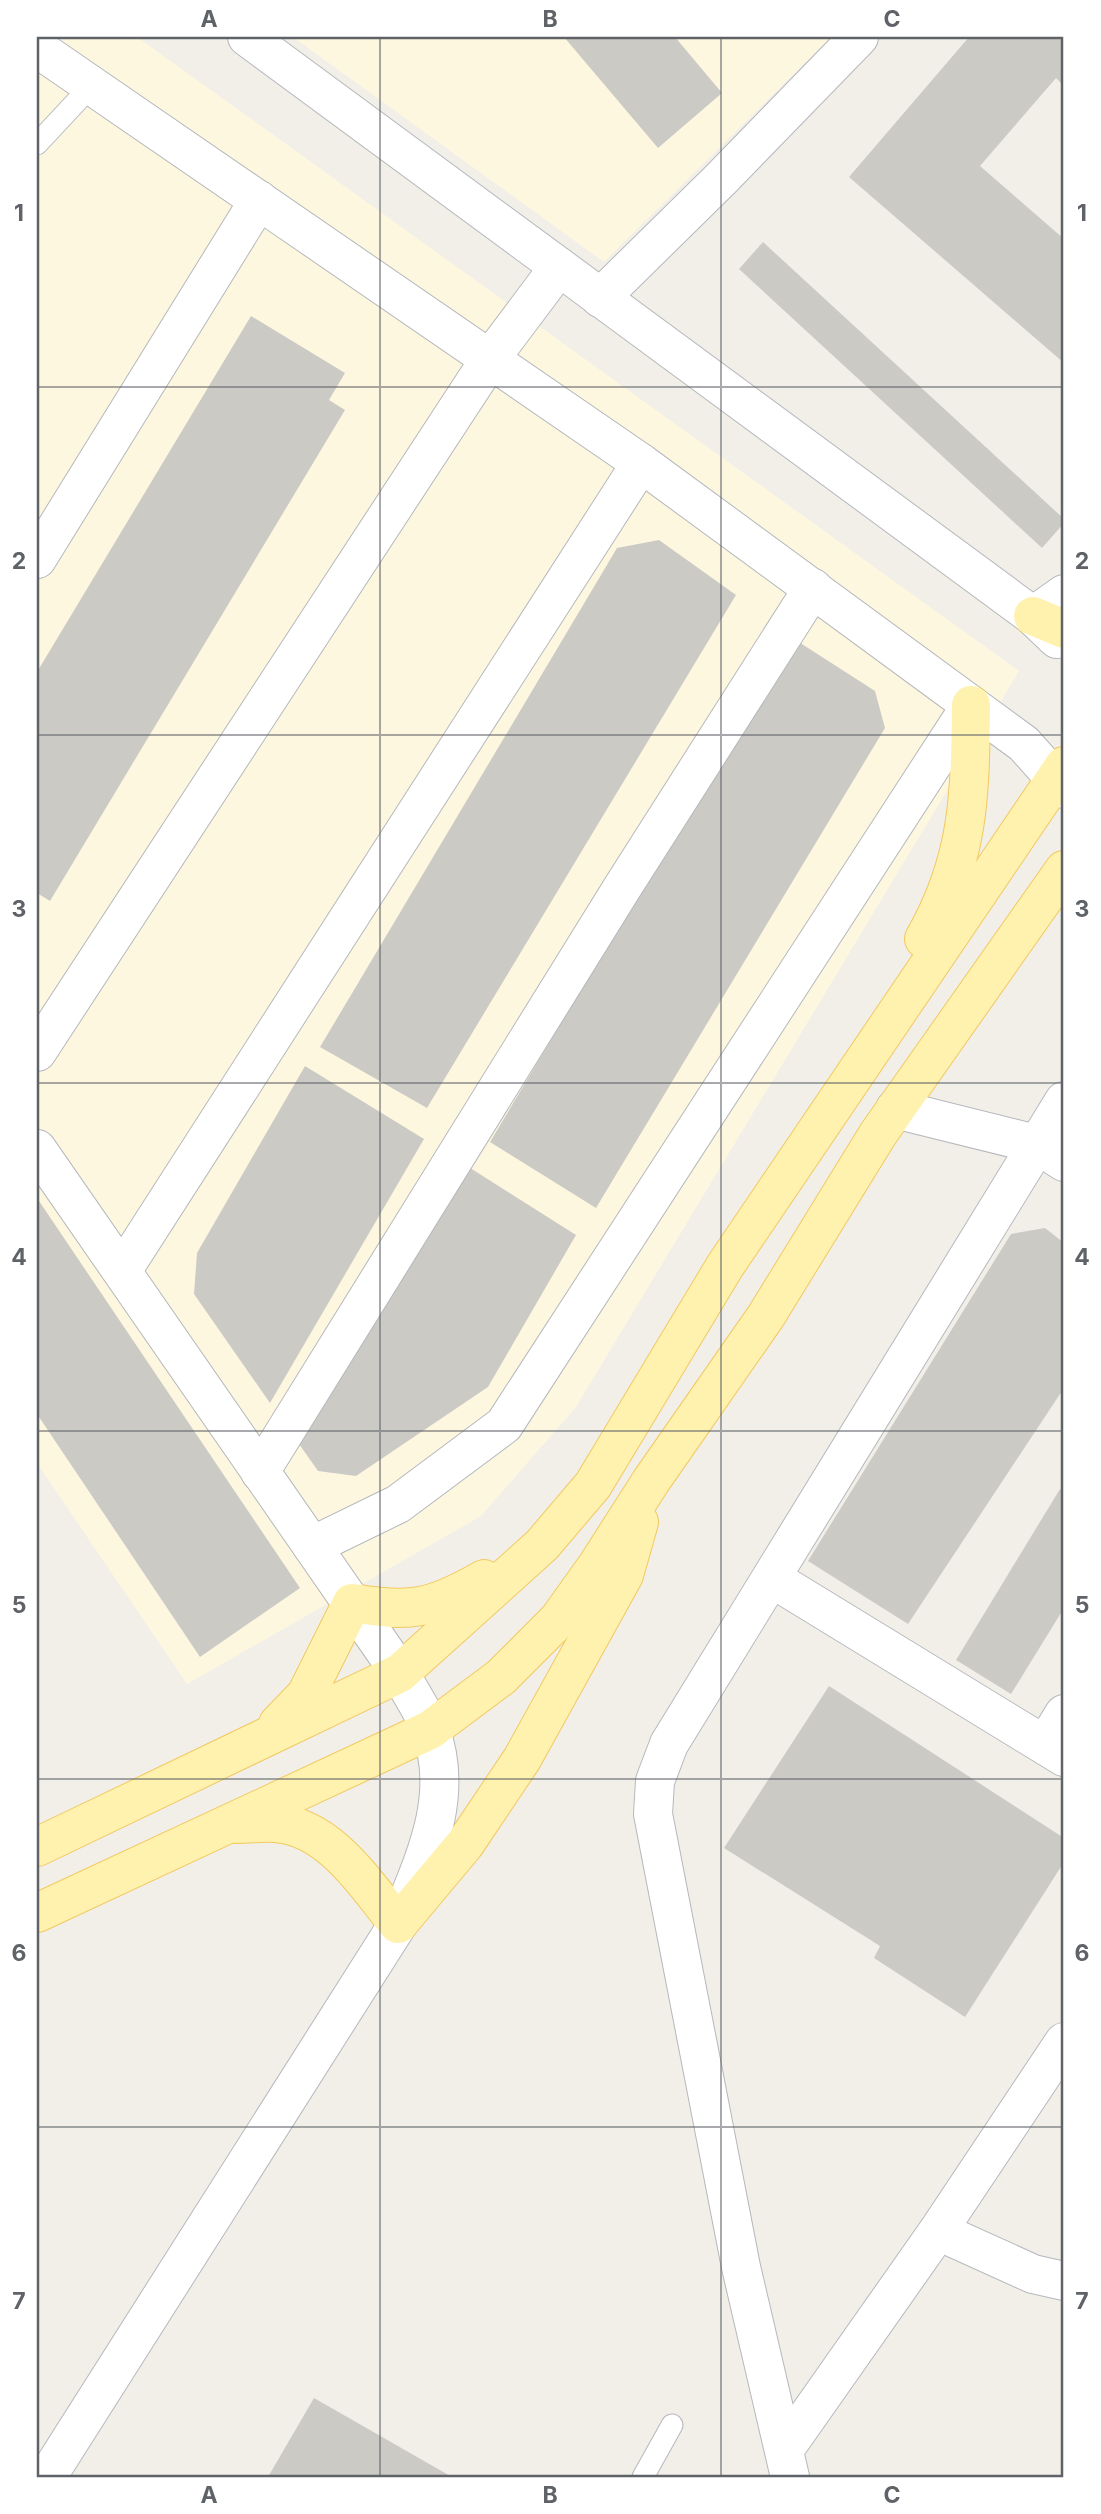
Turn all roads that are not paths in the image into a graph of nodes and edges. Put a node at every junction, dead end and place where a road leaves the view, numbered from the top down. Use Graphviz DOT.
graph roads {
  1 [pos="247,37"];
  2 [pos="859,37"];
  3 [pos="37,48"];
  4 [pos="92,85"];
  5 [pos="37,144"];
  6 [pos="259,200"];
  7 [pos="559,267"];
  8 [pos="600,298"];
  9 [pos="490,359"];
  10 [pos="641,463"];
  11 [pos="37,559"];
  12 [pos="813,589"];
  13 [pos="1064,594"];
  14 [pos="1049,623"];
  15 [pos="1064,645"];
  16 [pos="971,705"];
  17 [pos="1061,778"];
  18 [pos="1064,870"];
  19 [pos="37,1052"];
  20 [pos="1064,1101"];
  21 [pos="895,1109"];
  22 [pos="37,1149"];
  23 [pos="804,1151"];
  24 [pos="1050,1153"];
  25 [pos="122,1271"];
  26 [pos="260,1472"];
  27 [pos="651,1481"];
  28 [pos="542,1545"];
  29 [pos="312,1546"];
  30 [pos="773,1578"];
  31 [pos="352,1603"];
  32 [pos="400,1672"];
  33 [pos="430,1730"];
  34 [pos="264,1738"];
  35 [pos="1058,1739"];
  36 [pos="231,1825"];
  37 [pos="37,1847"];
  38 [pos="37,1913"];
  39 [pos="398,1924"];
  40 [pos="1064,2042"];
  41 [pos="938,2231"];
  42 [pos="1064,2281"];
  43 [pos="672,2425"];
  44 [pos="787,2463"];
  45 [pos="47,2477"];
  46 [pos="643,2477"];
  1 -- 7 [label="street"];
  2 -- 8 [label="street"];
  3 -- 4 [label="street"];
  4 -- 5 [label="lane"];
  4 -- 6 [label="street"];
  6 -- 9 [label="street"];
  6 -- 11 [label="street"];
  7 -- 8 [label="street"];
  7 -- 9 [label="street"];
  8 -- 14 [label="street"];
  9 -- 10 [label="street"];
  9 -- 19 [label="street"];
  10 -- 12 [label="street"];
  10 -- 25 [label="street"];
  12 -- 16 [label="street"];
  12 -- 26 [label="street"];
  13 -- 14 [label="street"];
  14 -- 15 [label="street"];
  16 -- 17 [label="street"];
  16 -- 23 [label="main road"];
  16 -- 29 [label="street"];
  17 -- 23 [label="main road"];
  18 -- 21 [label="main road"];
  20 -- 24 [label="street"];
  21 -- 24 [label="street"];
  21 -- 27 [label="main road"];
  22 -- 25 [label="street"];
  23 -- 28 [label="main road"];
  24 -- 30 [label="street"];
  25 -- 26 [label="street"];
  26 -- 29 [label="street"];
  27 -- 33 [label="main road"];
  27 -- 39 [label="main road"];
  28 -- 31 [label="main road"];
  28 -- 32 [label="main road"];
  29 -- 31 [label="street"];
  30 -- 35 [label="street"];
  30 -- 44 [label="street"];
  31 -- 32 [label="street"];
  31 -- 34 [label="main road"];
  32 -- 33 [label="street"];
  32 -- 34 [label="main road"];
  33 -- 36 [label="main road"];
  33 -- 39 [label="street"];
  34 -- 37 [label="main road"];
  36 -- 38 [label="main road"];
  36 -- 39 [label="main road"];
  39 -- 45 [label="street"];
  40 -- 41 [label="street"];
  41 -- 42 [label="street"];
  41 -- 44 [label="street"];
  43 -- 46 [label="lane"];
}
